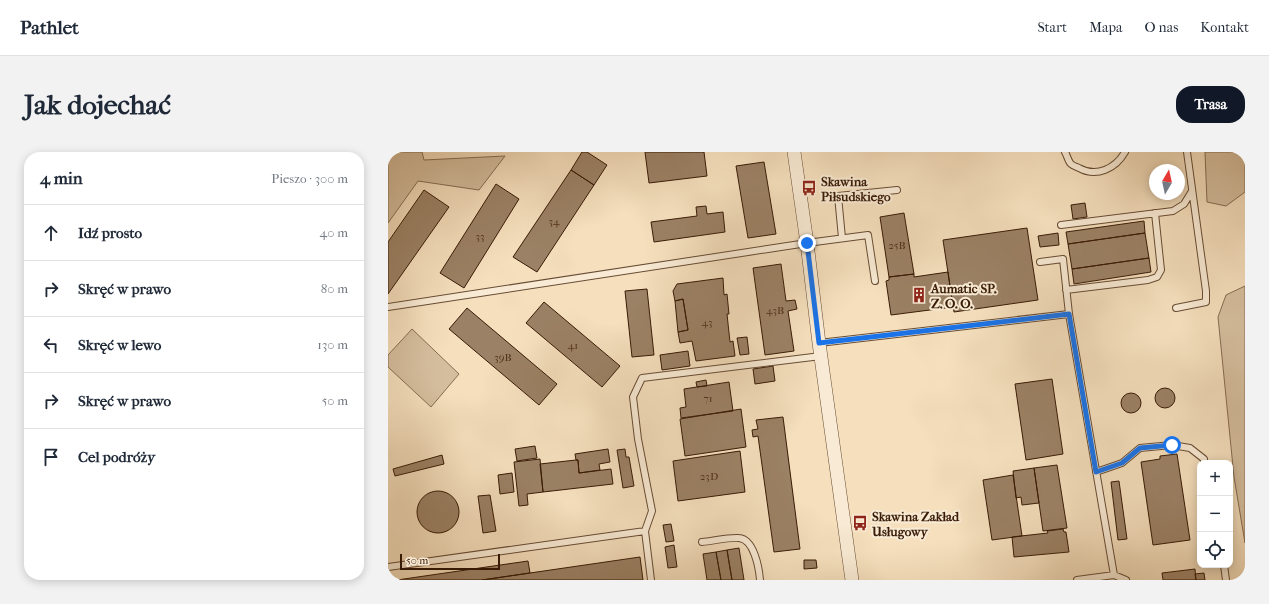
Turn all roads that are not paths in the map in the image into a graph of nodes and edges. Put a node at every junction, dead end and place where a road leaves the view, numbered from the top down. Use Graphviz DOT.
graph roads {
  1 [pos="794,152"];
  2 [pos="1065,152"];
  3 [pos="1125,152"];
  4 [pos="1187,152"];
  5 [pos="897,190"];
  6 [pos="1192,191"];
  7 [pos="1154,213"];
  8 [pos="1061,225"];
  9 [pos="842,238"];
  10 [pos="807,243"];
  11 [pos="1040,262"];
  12 [pos="875,281"];
  13 [pos="1066,290"];
  14 [pos="388,307"];
  15 [pos="1176,308"];
  16 [pos="1069,314"];
  17 [pos="820,349"];
  18 [pos="1204,460"];
  19 [pos="1096,472"];
  20 [pos="645,531"];
  21 [pos="702,542"];
  22 [pos="388,567"];
  23 [pos="1224,568"];
  24 [pos="1114,575"];
  25 [pos="651,580"];
  26 [pos="760,580"];
  27 [pos="852,580"];
  28 [pos="1077,580"];
  29 [pos="1126,580"];
  30 [pos="1226,580"];
  1 -- 10 [label="street"];
  2 -- 3 [label="lane"];
  4 -- 6 [label="lane"];
  5 -- 9 [label="lane"];
  6 -- 7 [label="lane"];
  6 -- 15 [label="lane"];
  7 -- 8 [label="lane"];
  7 -- 13 [label="lane"];
  9 -- 10 [label="lane"];
  9 -- 12 [label="lane"];
  10 -- 14 [label="lane"];
  10 -- 17 [label="street"];
  11 -- 13 [label="lane"];
  13 -- 16 [label="lane"];
  16 -- 17 [label="lane"];
  16 -- 19 [label="lane"];
  17 -- 20 [label="lane"];
  17 -- 27 [label="street"];
  18 -- 19 [label="lane"];
  19 -- 24 [label="lane"];
  20 -- 22 [label="lane"];
  20 -- 25 [label="lane"];
  21 -- 26 [label="lane"];
  23 -- 30 [label="lane"];
  24 -- 28 [label="lane"];
  24 -- 29 [label="lane"];
}
